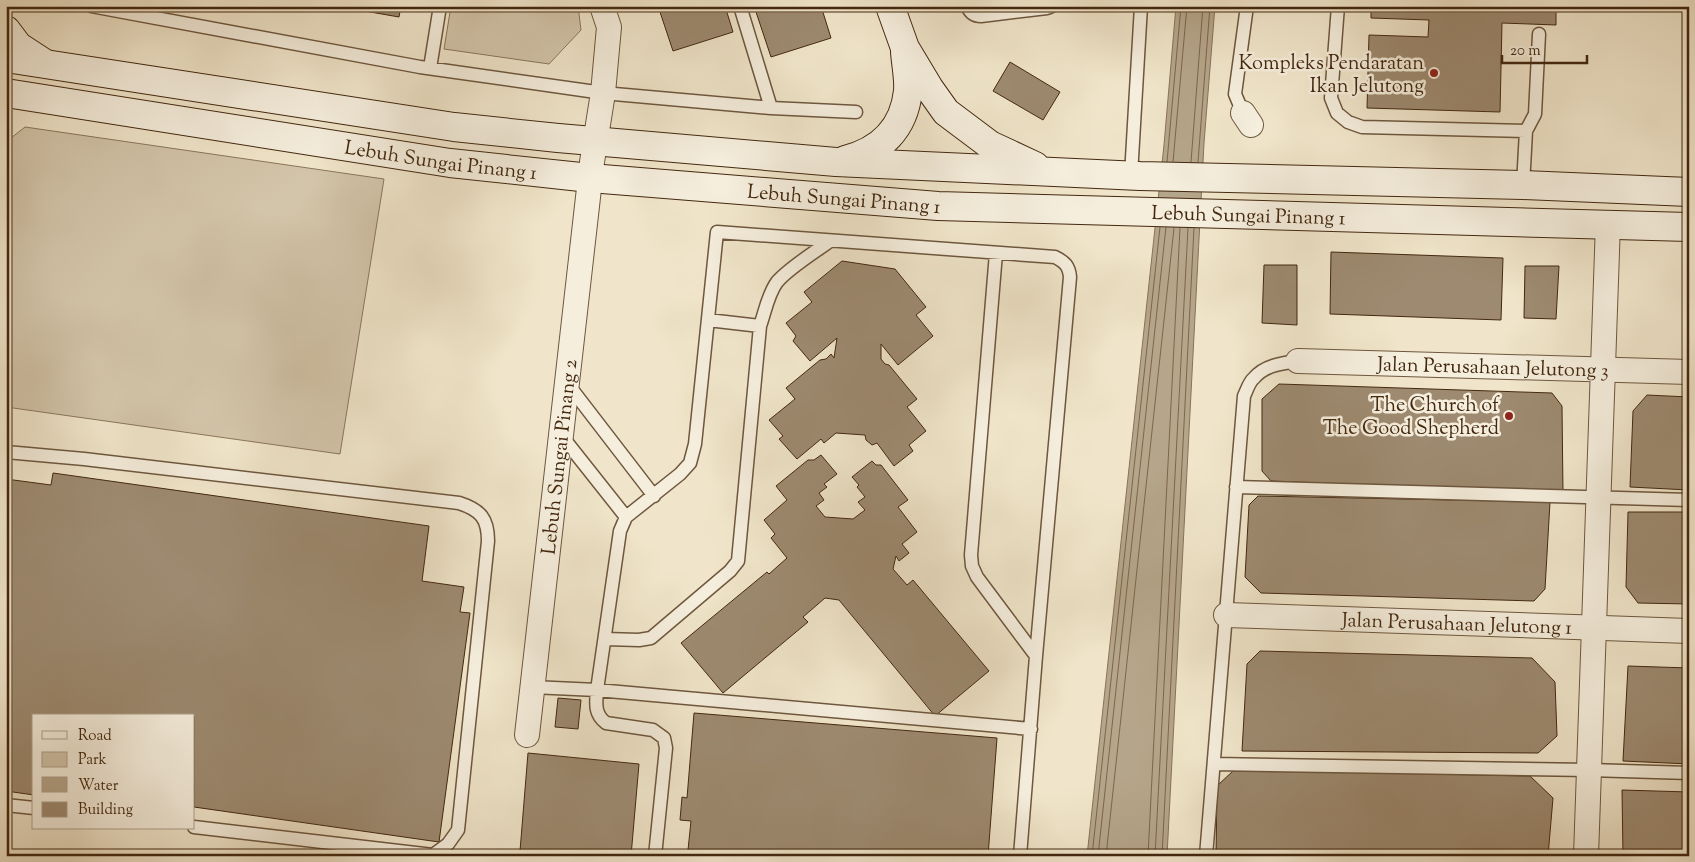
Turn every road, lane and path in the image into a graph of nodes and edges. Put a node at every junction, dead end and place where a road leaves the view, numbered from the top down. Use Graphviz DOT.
graph roads {
  1 [pos="91,6"];
  2 [pos="440,6"];
  3 [pos="602,6"];
  4 [pos="740,6"];
  5 [pos="890,6"];
  6 [pos="967,6"];
  7 [pos="1052,6"];
  8 [pos="1141,6"];
  9 [pos="1247,6"];
  10 [pos="1338,6"];
  11 [pos="998,10"];
  12 [pos="6,30"];
  13 [pos="1539,34"];
  14 [pos="904,48"];
  15 [pos="6,58"];
  16 [pos="48,65"];
  17 [pos="430,68"];
  18 [pos="603,93"];
  19 [pos="14,97"];
  20 [pos="771,108"];
  21 [pos="856,112"];
  22 [pos="1247,119"];
  23 [pos="1526,131"];
  24 [pos="595,141"];
  25 [pos="836,162"];
  26 [pos="1048,172"];
  27 [pos="1135,176"];
  28 [pos="590,178"];
  29 [pos="1523,184"];
  30 [pos="1689,192"];
  31 [pos="1608,223"];
  32 [pos="1689,227"];
  33 [pos="830,241"];
  34 [pos="996,254"];
  35 [pos="708,320"];
  36 [pos="760,326"];
  37 [pos="1298,361"];
  38 [pos="1602,370"];
  39 [pos="1689,372"];
  40 [pos="567,384"];
  41 [pos="560,434"];
  42 [pos="6,452"];
  43 [pos="1236,487"];
  44 [pos="654,496"];
  45 [pos="1598,498"];
  46 [pos="1689,500"];
  47 [pos="626,517"];
  48 [pos="1226,615"];
  49 [pos="1594,627"];
  50 [pos="1689,631"];
  51 [pos="605,638"];
  52 [pos="1036,656"];
  53 [pos="532,687"];
  54 [pos="597,690"];
  55 [pos="1031,729"];
  56 [pos="527,735"];
  57 [pos="1214,764"];
  58 [pos="1589,770"];
  59 [pos="1689,773"];
  60 [pos="6,805"];
  61 [pos="32,808"];
  62 [pos="195,827"];
  63 [pos="655,856"];
  64 [pos="1020,856"];
  65 [pos="1206,856"];
  66 [pos="1586,856"];
  1 -- 17 [label="lane"];
  2 -- 17 [label="lane"];
  3 -- 18 [label="street, Lebuh Sungai Pinang 2"];
  4 -- 20 [label="lane"];
  5 -- 14 [label="street"];
  6 -- 11 [label="lane"];
  7 -- 11 [label="lane"];
  8 -- 27 [label="lane"];
  9 -- 22 [label="lane"];
  10 -- 23 [label="lane"];
  12 -- 16 [label="street"];
  13 -- 23 [label="lane"];
  14 -- 25 [label="street"];
  14 -- 26 [label="street"];
  15 -- 16 [label="street, Lebuh Sungai Pinang 1"];
  16 -- 24 [label="street, Lebuh Sungai Pinang 1"];
  17 -- 18 [label="lane"];
  18 -- 20 [label="lane"];
  18 -- 24 [label="street, Lebuh Sungai Pinang 2"];
  19 -- 28 [label="street, Lebuh Sungai Pinang 1"];
  20 -- 21 [label="lane"];
  23 -- 29 [label="lane"];
  24 -- 25 [label="street, Lebuh Sungai Pinang 1"];
  24 -- 28 [label="street, Lebuh Sungai Pinang 2"];
  25 -- 26 [label="street, Lebuh Sungai Pinang 1"];
  26 -- 27 [label="street, Lebuh Sungai Pinang 1"];
  27 -- 29 [label="street, Lebuh Sungai Pinang 1"];
  28 -- 31 [label="street, Lebuh Sungai Pinang 1"];
  28 -- 40 [label="street, Lebuh Sungai Pinang 2"];
  29 -- 30 [label="street, Lebuh Sungai Pinang 1"];
  31 -- 32 [label="street, Lebuh Sungai Pinang 1"];
  31 -- 38 [label="street"];
  33 -- 34 [label="lane"];
  33 -- 35 [label="lane"];
  33 -- 36 [label="lane"];
  34 -- 52 [label="lane"];
  34 -- 52 [label="lane"];
  35 -- 36 [label="lane"];
  35 -- 44 [label="lane"];
  36 -- 51 [label="lane"];
  37 -- 38 [label="street, Jalan Perusahaan Jelutong 3"];
  37 -- 43 [label="lane"];
  38 -- 39 [label="street, Jalan Perusahaan Jelutong 3"];
  38 -- 45 [label="street"];
  40 -- 41 [label="street, Lebuh Sungai Pinang 2"];
  40 -- 44 [label="lane"];
  41 -- 47 [label="lane"];
  41 -- 53 [label="street, Lebuh Sungai Pinang 2"];
  42 -- 62 [label="lane"];
  43 -- 45 [label="lane"];
  43 -- 48 [label="lane"];
  44 -- 47 [label="lane"];
  45 -- 46 [label="lane"];
  45 -- 49 [label="street"];
  47 -- 51 [label="lane"];
  48 -- 49 [label="street, Jalan Perusahaan Jelutong 1"];
  48 -- 57 [label="lane"];
  49 -- 50 [label="street, Jalan Perusahaan Jelutong 1"];
  49 -- 58 [label="street"];
  51 -- 54 [label="lane"];
  52 -- 55 [label="lane"];
  53 -- 54 [label="lane"];
  53 -- 56 [label="street, Lebuh Sungai Pinang 2"];
  54 -- 55 [label="lane"];
  54 -- 63 [label="lane"];
  55 -- 64 [label="lane"];
  57 -- 58 [label="lane"];
  57 -- 65 [label="lane"];
  58 -- 59 [label="lane"];
  58 -- 66 [label="street"];
  60 -- 61 [label="lane"];
}
